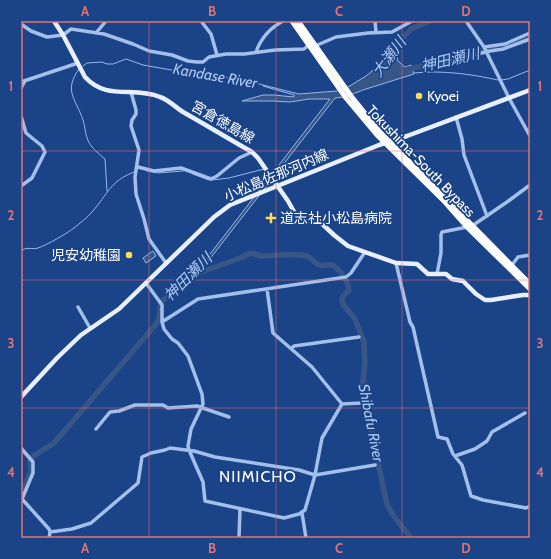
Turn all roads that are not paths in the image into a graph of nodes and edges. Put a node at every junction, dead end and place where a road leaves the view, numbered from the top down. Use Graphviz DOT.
graph roads {
  1 [pos="54,21"];
  2 [pos="106,21"];
  3 [pos="201,21"];
  4 [pos="283,21"];
  5 [pos="375,21"];
  6 [pos="412,21"];
  7 [pos="466,21"];
  8 [pos="295,22"];
  9 [pos="21,24"];
  10 [pos="376,32"];
  11 [pos="96,33"];
  12 [pos="530,33"];
  13 [pos="63,35"];
  14 [pos="530,39"];
  15 [pos="309,45"];
  16 [pos="315,46"];
  17 [pos="485,50"];
  18 [pos="256,52"];
  19 [pos="217,55"];
  20 [pos="78,63"];
  21 [pos="424,68"];
  22 [pos="329,70"];
  23 [pos="23,82"];
  24 [pos="21,88"];
  25 [pos="530,90"];
  26 [pos="131,92"];
  27 [pos="509,98"];
  28 [pos="21,116"];
  29 [pos="456,117"];
  30 [pos="530,136"];
  31 [pos="387,142"];
  32 [pos="252,152"];
  33 [pos="138,167"];
  34 [pos="530,185"];
  35 [pos="21,186"];
  36 [pos="277,186"];
  37 [pos="487,216"];
  38 [pos="470,227"];
  39 [pos="365,252"];
  40 [pos="530,255"];
  41 [pos="166,263"];
  42 [pos="396,263"];
  43 [pos="512,265"];
  44 [pos="437,274"];
  45 [pos="146,282"];
  46 [pos="530,284"];
  47 [pos="267,289"];
  48 [pos="530,289"];
  49 [pos="530,295"];
  50 [pos="78,307"];
  51 [pos="162,322"];
  52 [pos="90,328"];
  53 [pos="359,337"];
  54 [pos="292,348"];
  55 [pos="21,398"];
  56 [pos="362,403"];
  57 [pos="342,404"];
  58 [pos="201,407"];
  59 [pos="525,413"];
  60 [pos="229,417"];
  61 [pos="96,429"];
  62 [pos="21,448"];
  63 [pos="189,450"];
  64 [pos="455,456"];
  65 [pos="375,465"];
  66 [pos="315,475"];
  67 [pos="530,506"];
  68 [pos="240,509"];
  69 [pos="302,513"];
  70 [pos="50,532"];
  71 [pos="48,538"];
  72 [pos="239,538"];
  73 [pos="306,538"];
  1 -- 13 [label="main road, 宮倉徳島線"];
  2 -- 11 [label="street"];
  3 -- 19 [label="street"];
  4 -- 18 [label="street"];
  5 -- 10 [label="street"];
  6 -- 10 [label="street"];
  7 -- 17 [label="street"];
  8 -- 15 [label="highway, Tokushima-South Bypass"];
  8 -- 16 [label="highway, Tokushima-South Bypass"];
  9 -- 13 [label="street"];
  10 -- 16 [label="street"];
  11 -- 13 [label="street"];
  11 -- 19 [label="street"];
  12 -- 17 [label="street"];
  13 -- 20 [label="main road, 宮倉徳島線"];
  14 -- 17 [label="street"];
  15 -- 18 [label="street"];
  15 -- 22 [label="highway, Tokushima-South Bypass"];
  16 -- 22 [label="highway, Tokushima-South Bypass"];
  17 -- 21 [label="street"];
  17 -- 27 [label="street"];
  18 -- 19 [label="street"];
  20 -- 23 [label="street"];
  20 -- 26 [label="main road, 宮倉徳島線"];
  22 -- 31 [label="highway, Tokushima-South Bypass"];
  23 -- 24 [label="street"];
  25 -- 27 [label="main road, 小松島佐那河内線"];
  26 -- 32 [label="main road, 宮倉徳島線"];
  26 -- 33 [label="street"];
  27 -- 29 [label="main road, 小松島佐那河内線"];
  27 -- 30 [label="street"];
  28 -- 35 [label="street"];
  29 -- 31 [label="main road, 小松島佐那河内線"];
  29 -- 37 [label="street"];
  31 -- 36 [label="main road, 小松島佐那河内線"];
  31 -- 38 [label="highway, Tokushima-South Bypass"];
  32 -- 33 [label="street"];
  32 -- 36 [label="main road, 宮倉徳島線"];
  33 -- 41 [label="street"];
  34 -- 37 [label="street"];
  36 -- 39 [label="main road, 宮倉徳島線"];
  36 -- 41 [label="main road, 小松島佐那河内線"];
  37 -- 38 [label="street"];
  38 -- 43 [label="highway, Tokushima-South Bypass"];
  38 -- 44 [label="street"];
  38 -- 48 [label="highway, Tokushima-South Bypass"];
  39 -- 42 [label="main road, 宮倉徳島線"];
  39 -- 47 [label="street"];
  40 -- 43 [label="street"];
  41 -- 45 [label="main road, 小松島佐那河内線"];
  42 -- 44 [label="main road, 宮倉徳島線"];
  42 -- 64 [label="street"];
  43 -- 46 [label="highway, Tokushima-South Bypass"];
  44 -- 49 [label="main road, 宮倉徳島線"];
  45 -- 51 [label="street"];
  45 -- 52 [label="main road, 小松島佐那河内線"];
  47 -- 51 [label="street"];
  47 -- 54 [label="street"];
  50 -- 52 [label="street"];
  51 -- 58 [label="street"];
  52 -- 55 [label="main road, 小松島佐那河内線"];
  53 -- 54 [label="street"];
  54 -- 57 [label="street"];
  56 -- 57 [label="street"];
  57 -- 66 [label="street"];
  58 -- 60 [label="street"];
  58 -- 61 [label="street"];
  58 -- 63 [label="street"];
  59 -- 64 [label="street"];
  62 -- 70 [label="street"];
  63 -- 66 [label="street"];
  63 -- 68 [label="street"];
  63 -- 70 [label="street"];
  64 -- 67 [label="street"];
  65 -- 66 [label="street"];
  66 -- 69 [label="street"];
  68 -- 69 [label="street"];
  68 -- 72 [label="street"];
  69 -- 73 [label="street"];
  70 -- 71 [label="street"];
}
